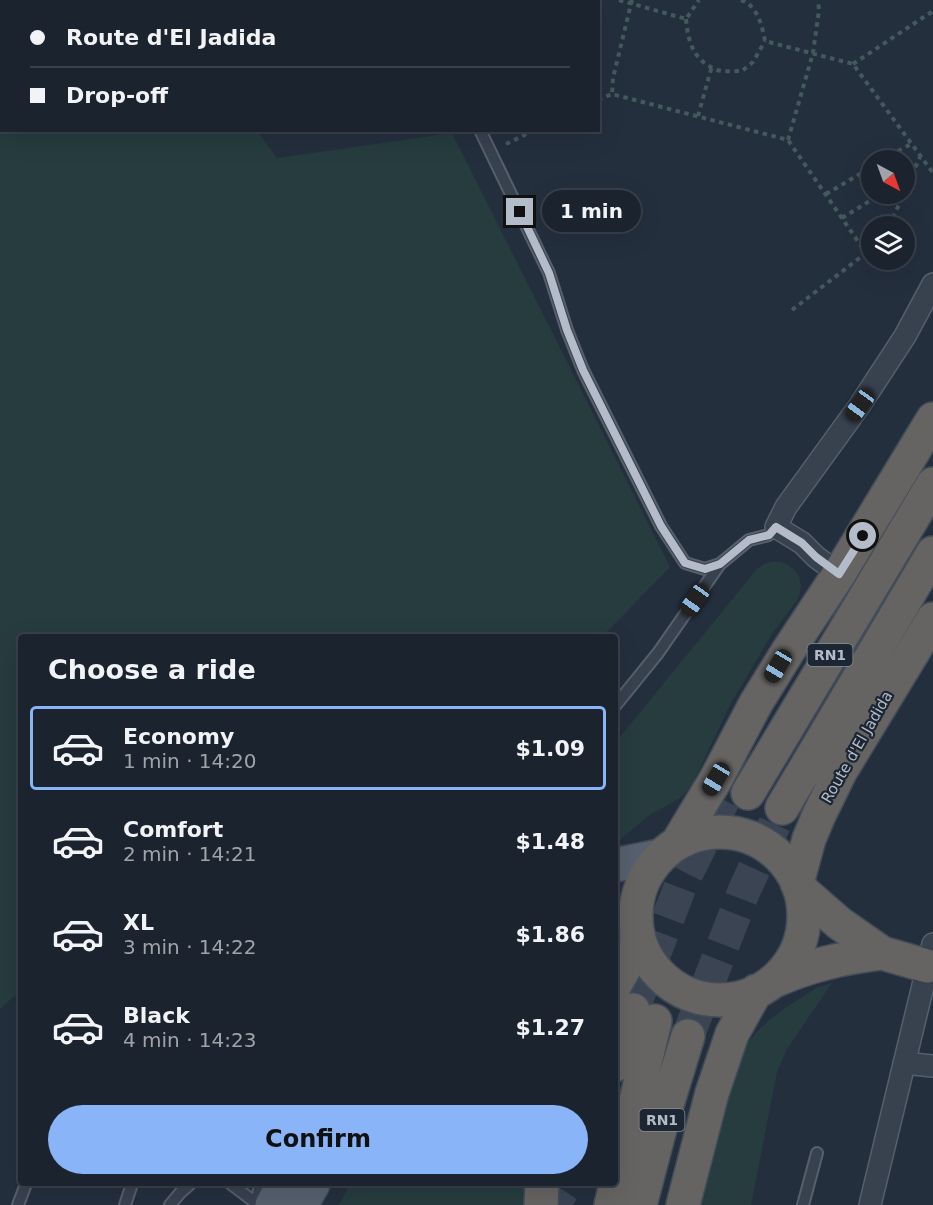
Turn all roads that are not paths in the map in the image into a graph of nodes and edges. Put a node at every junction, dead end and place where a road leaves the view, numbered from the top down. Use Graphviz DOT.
graph roads {
  1 [pos="481,132"];
  2 [pos="933,284"];
  3 [pos="933,419"];
  4 [pos="933,484"];
  5 [pos="776,527"];
  6 [pos="933,553"];
  7 [pos="720,564"];
  8 [pos="839,574"];
  9 [pos="933,619"];
  10 [pos="618,702"];
  11 [pos="740,788"];
  12 [pos="782,808"];
  13 [pos="669,849"];
  14 [pos="618,864"];
  15 [pos="798,886"];
  16 [pos="631,932"];
  17 [pos="882,953"];
  18 [pos="930,955"];
  19 [pos="764,986"];
  20 [pos="634,1005"];
  21 [pos="688,1036"];
  22 [pos="618,1056"];
  23 [pos="904,1063"];
  24 [pos="933,1066"];
  25 [pos="618,1144"];
  26 [pos="817,1153"];
  27 [pos="25,1186"];
  28 [pos="131,1186"];
  29 [pos="188,1186"];
  30 [pos="234,1186"];
  31 [pos="260,1186"];
  32 [pos="281,1186"];
  33 [pos="312,1186"];
  34 [pos="334,1186"];
  35 [pos="613,1186"];
  36 [pos="261,1204"];
  37 [pos="18,1205"];
  38 [pos="125,1205"];
  39 [pos="170,1205"];
  40 [pos="301,1205"];
  41 [pos="325,1205"];
  42 [pos="611,1205"];
  43 [pos="639,1205"];
  44 [pos="683,1205"];
  45 [pos="803,1205"];
  46 [pos="870,1205"];
  1 -- 7 [label="lane"];
  2 -- 5 [label="street"];
  3 -- 8 [label="highway"];
  4 -- 11 [label="highway"];
  5 -- 7 [label="lane"];
  5 -- 8 [label="street"];
  6 -- 12 [label="highway, RN1"];
  7 -- 10 [label="lane"];
  8 -- 13 [label="highway"];
  9 -- 15 [label="highway, Route d'El Jadida"];
  13 -- 14 [label="main road"];
  13 -- 15 [label="highway"];
  13 -- 16 [label="highway"];
  15 -- 17 [label="highway"];
  15 -- 19 [label="highway"];
  16 -- 19 [label="highway"];
  16 -- 20 [label="highway"];
  17 -- 18 [label="highway"];
  17 -- 19 [label="highway"];
  18 -- 23 [label="street"];
  19 -- 44 [label="highway"];
  20 -- 22 [label="highway"];
  20 -- 25 [label="highway, RN1"];
  21 -- 43 [label="highway, RN1"];
  23 -- 24 [label="street"];
  23 -- 46 [label="street"];
  26 -- 45 [label="lane"];
  27 -- 37 [label="lane"];
  28 -- 38 [label="lane"];
  29 -- 39 [label="lane"];
  30 -- 36 [label="lane"];
  31 -- 36 [label="lane"];
  32 -- 36 [label="main road"];
  33 -- 40 [label="main road"];
  34 -- 41 [label="main road"];
  35 -- 42 [label="highway, RN1"];
}
